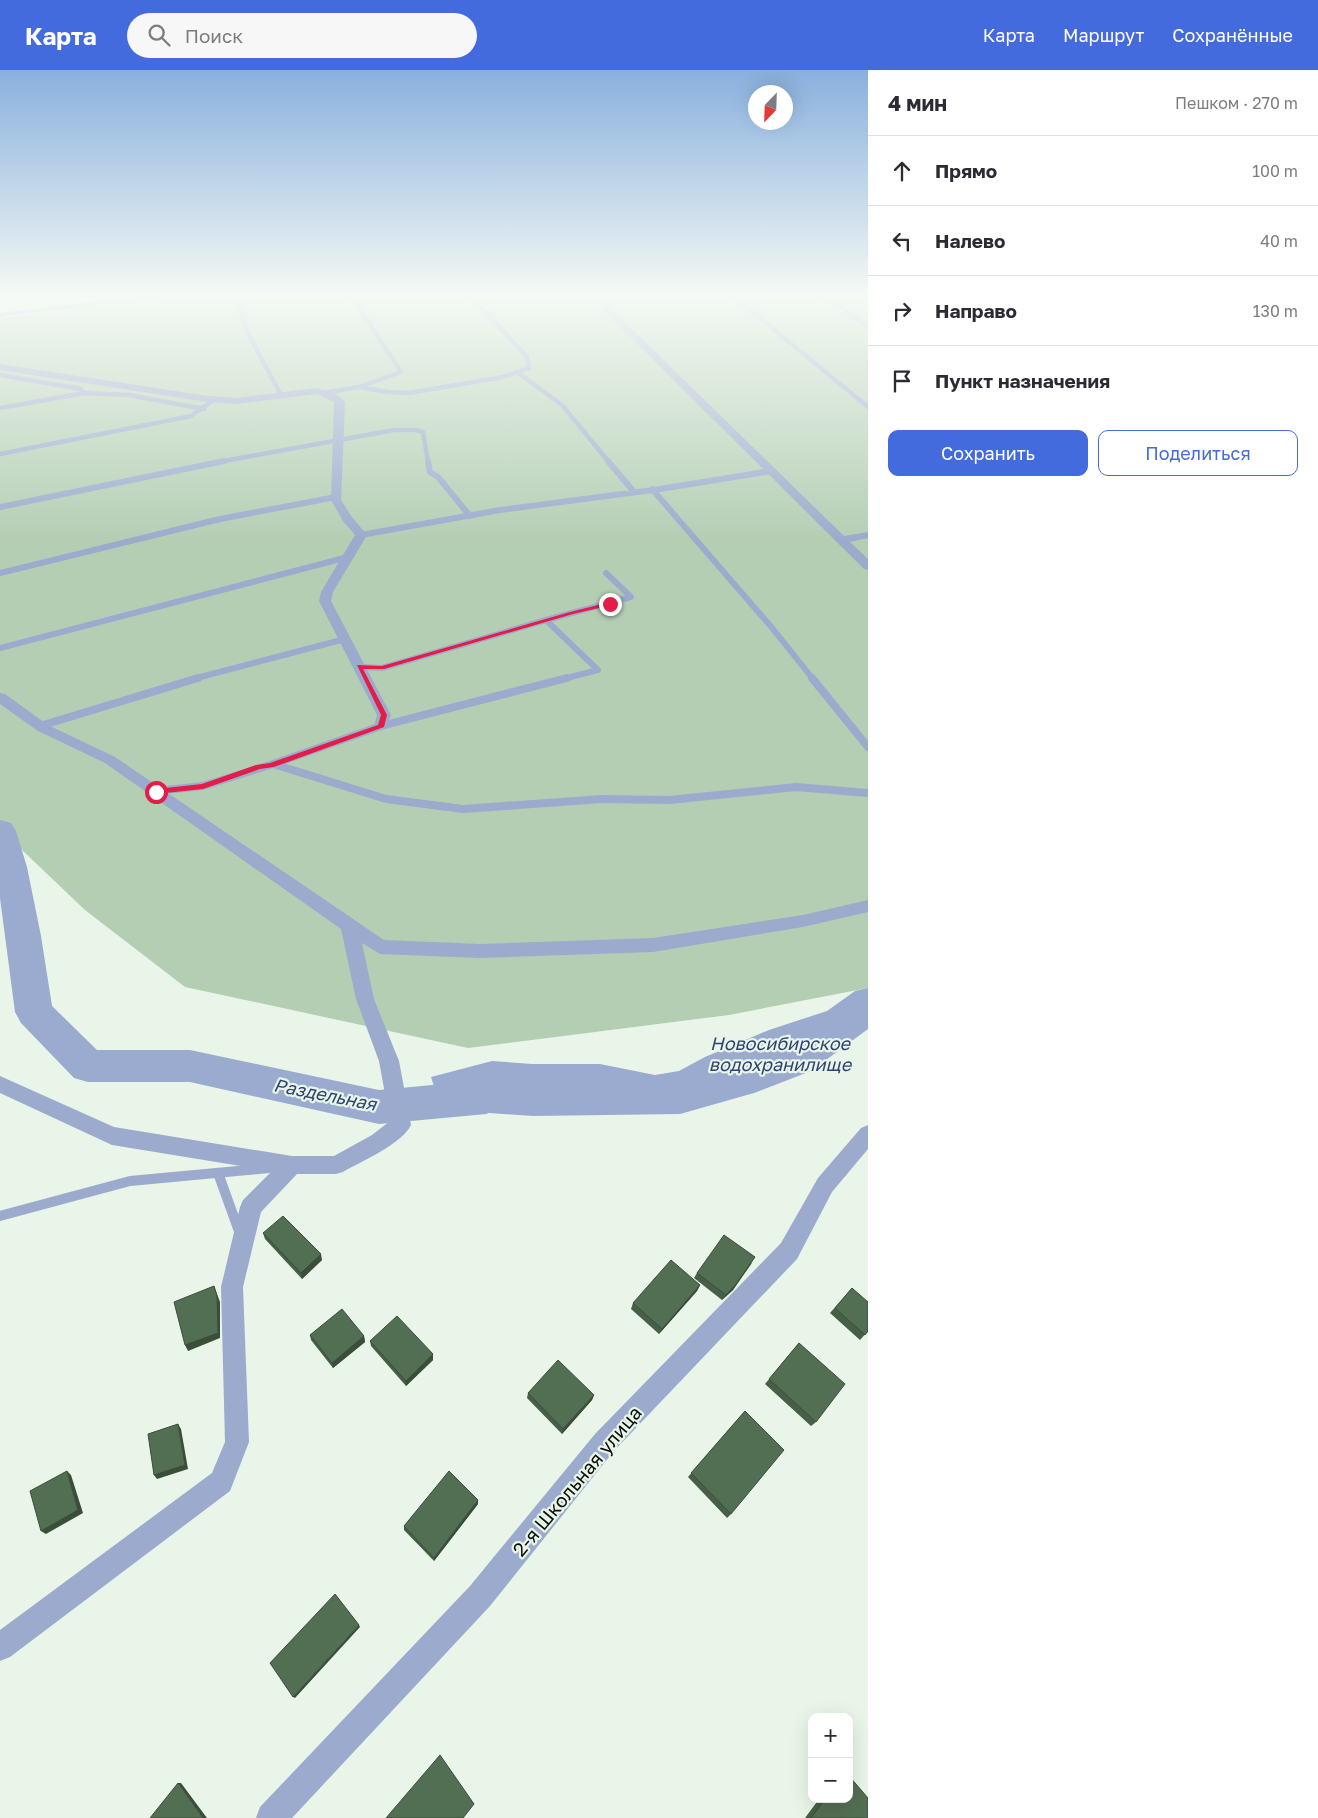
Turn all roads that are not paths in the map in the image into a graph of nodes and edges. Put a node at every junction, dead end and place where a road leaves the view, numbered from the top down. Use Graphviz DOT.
graph roads {
  1 [pos="9,377"];
  2 [pos="64,377"];
  3 [pos="271,377"];
  4 [pos="388,377"];
  5 [pos="504,377"];
  6 [pos="524,377"];
  7 [pos="674,377"];
  8 [pos="831,377"];
  9 [pos="120,385"];
  10 [pos="359,387"];
  11 [pos="323,392"];
  12 [pos="84,393"];
  13 [pos="281,395"];
  14 [pos="215,399"];
  15 [pos="868,407"];
  16 [pos="0,408"];
  17 [pos="204,409"];
  18 [pos="339,438"];
  19 [pos="0,454"];
  20 [pos="771,471"];
  21 [pos="652,489"];
  22 [pos="634,492"];
  23 [pos="336,497"];
  24 [pos="0,507"];
  25 [pos="470,516"];
  26 [pos="361,535"];
  27 [pos="868,535"];
  28 [pos="843,540"];
  29 [pos="348,557"];
  30 [pos="868,566"];
  31 [pos="0,573"];
  32 [pos="606,573"];
  33 [pos="546,620"];
  34 [pos="345,639"];
  35 [pos="0,648"];
  36 [pos="359,667"];
  37 [pos="0,696"];
  38 [pos="40,726"];
  39 [pos="382,726"];
  40 [pos="868,747"];
  41 [pos="273,764"];
  42 [pos="156,792"];
  43 [pos="868,793"];
  44 [pos="868,906"];
  45 [pos="349,924"];
  46 [pos="0,1084"];
  47 [pos="868,1134"];
  48 [pos="292,1165"];
  49 [pos="218,1173"];
  50 [pos="0,1216"];
  51 [pos="242,1242"];
  52 [pos="0,1648"];
  53 [pos="271,1818"];
  1 -- 12 [label="lane"];
  2 -- 9 [label="street"];
  3 -- 13 [label="lane"];
  4 -- 10 [label="lane"];
  5 -- 10 [label="lane"];
  6 -- 22 [label="lane"];
  7 -- 20 [label="street"];
  8 -- 15 [label="lane"];
  9 -- 12 [label="lane"];
  9 -- 14 [label="street"];
  10 -- 11 [label="lane"];
  11 -- 13 [label="street"];
  11 -- 18 [label="street"];
  12 -- 16 [label="lane"];
  12 -- 17 [label="lane"];
  13 -- 14 [label="street"];
  14 -- 17 [label="lane"];
  17 -- 19 [label="lane"];
  18 -- 23 [label="street"];
  18 -- 24 [label="lane"];
  18 -- 25 [label="lane"];
  20 -- 21 [label="lane"];
  20 -- 28 [label="street"];
  21 -- 22 [label="lane"];
  21 -- 40 [label="lane"];
  22 -- 25 [label="lane"];
  23 -- 26 [label="street"];
  23 -- 31 [label="lane"];
  25 -- 26 [label="lane"];
  26 -- 29 [label="street"];
  27 -- 28 [label="street"];
  28 -- 30 [label="street"];
  29 -- 34 [label="street"];
  29 -- 35 [label="lane"];
  32 -- 33 [label="lane"];
  33 -- 36 [label="lane"];
  33 -- 39 [label="lane"];
  34 -- 36 [label="street"];
  34 -- 38 [label="lane"];
  36 -- 39 [label="street"];
  37 -- 38 [label="street"];
  38 -- 42 [label="street"];
  39 -- 41 [label="lane"];
  41 -- 42 [label="lane"];
  41 -- 43 [label="lane"];
  42 -- 45 [label="street"];
  44 -- 45 [label="street"];
  45 -- 48 [label="street"];
  46 -- 48 [label="street"];
  47 -- 53 [label="street, 2-я Школьная улица"];
  48 -- 49 [label="lane"];
  48 -- 51 [label="street"];
  49 -- 50 [label="lane"];
  49 -- 51 [label="lane"];
  51 -- 52 [label="street"];
}
